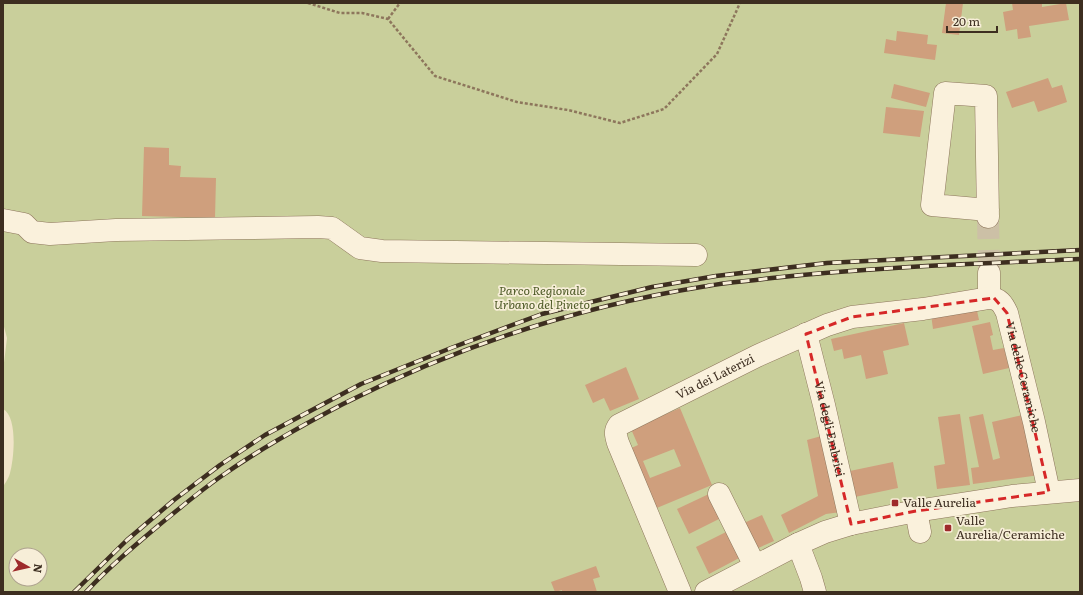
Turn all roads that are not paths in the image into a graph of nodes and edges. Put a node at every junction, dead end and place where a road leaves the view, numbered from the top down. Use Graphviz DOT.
graph roads {
  1 [pos="988,214"];
  2 [pos="3,220"];
  3 [pos="696,255"];
  4 [pos="989,272"];
  5 [pos="989,298"];
  6 [pos="806,334"];
  7 [pos="1080,490"];
  8 [pos="1049,492"];
  9 [pos="719,494"];
  10 [pos="916,511"];
  11 [pos="851,524"];
  12 [pos="920,532"];
  13 [pos="798,544"];
  14 [pos="755,566"];
  15 [pos="680,592"];
  16 [pos="706,592"];
  17 [pos="815,592"];
  1 -- 1 [label="street"];
  2 -- 3 [label="street"];
  4 -- 5 [label="street"];
  5 -- 6 [label="street, Via dei Laterizi"];
  5 -- 8 [label="street, Via delle Ceramiche"];
  6 -- 11 [label="street, Via degli Embrici"];
  6 -- 15 [label="street, Via dei Laterizi"];
  7 -- 8 [label="street"];
  8 -- 10 [label="street"];
  9 -- 14 [label="street"];
  10 -- 11 [label="street"];
  10 -- 12 [label="street"];
  11 -- 13 [label="street"];
  13 -- 14 [label="street"];
  13 -- 17 [label="street"];
  14 -- 16 [label="street"];
}
